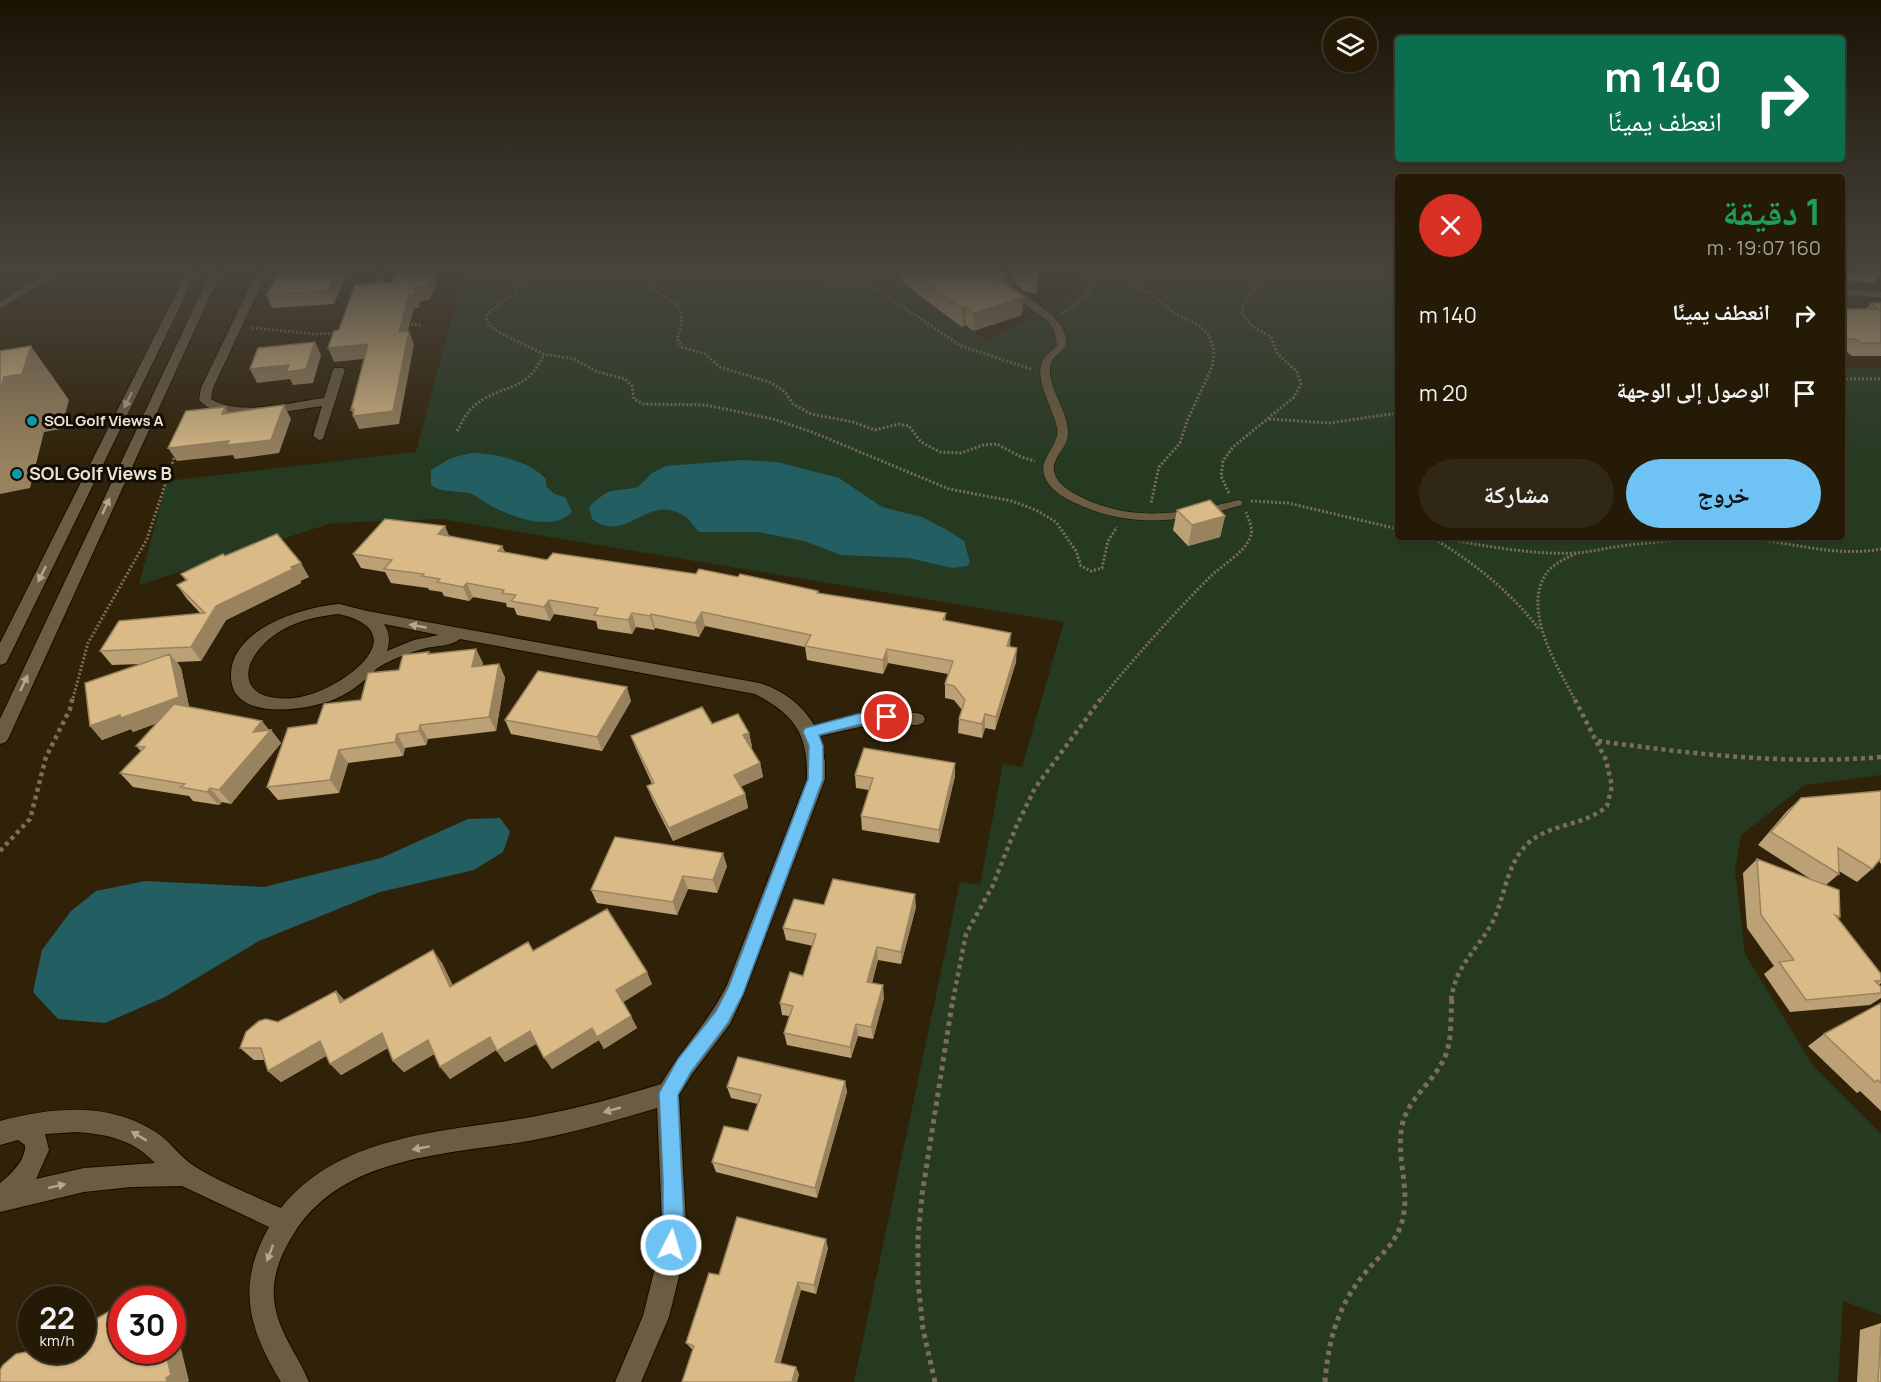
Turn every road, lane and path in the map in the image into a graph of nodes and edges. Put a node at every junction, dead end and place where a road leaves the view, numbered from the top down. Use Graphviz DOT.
graph roads {
  1 [pos="160,336"];
  2 [pos="186,336"];
  3 [pos="232,336"];
  4 [pos="248,336"];
  5 [pos="507,336"];
  6 [pos="678,336"];
  7 [pos="948,336"];
  8 [pos="1060,336"];
  9 [pos="1209,336"];
  10 [pos="1270,336"];
  11 [pos="229,342"];
  12 [pos="544,354"];
  13 [pos="339,370"];
  14 [pos="1046,378"];
  15 [pos="1845,379"];
  16 [pos="1881,379"];
  17 [pos="329,401"];
  18 [pos="1395,413"];
  19 [pos="1268,419"];
  20 [pos="457,431"];
  21 [pos="319,436"];
  22 [pos="176,452"];
  23 [pos="1049,466"];
  24 [pos="1238,503"];
  25 [pos="1125,517"];
  26 [pos="1149,519"];
  27 [pos="1395,528"];
  28 [pos="1438,540"];
  29 [pos="1454,540"];
  30 [pos="1689,540"];
  31 [pos="1748,540"];
  32 [pos="1881,549"];
  33 [pos="1577,553"];
  34 [pos="368,616"];
  35 [pos="1541,631"];
  36 [pos="468,636"];
  37 [pos="0,659"];
  38 [pos="372,664"];
  39 [pos="917,720"];
  40 [pos="810,732"];
  41 [pos="0,737"];
  42 [pos="1597,741"];
  43 [pos="1881,757"];
  44 [pos="0,851"];
  45 [pos="668,1093"];
  46 [pos="9,1130"];
  47 [pos="183,1174"];
  48 [pos="0,1199"];
  49 [pos="285,1222"];
  50 [pos="296,1382"];
  51 [pos="628,1382"];
  52 [pos="935,1382"];
  53 [pos="1325,1382"];
  1 -- 37 [label="street, one-way"];
  41 -- 2 [label="street, one-way"];
  3 -- 11 [label="street"];
  4 -- 11 [label="path"];
  5 -- 12 [label="path"];
  6 -- 23 [label="path"];
  7 -- 14 [label="path"];
  8 -- 14 [label="lane"];
  9 -- 26 [label="path"];
  10 -- 19 [label="path"];
  11 -- 17 [label="street"];
  12 -- 20 [label="path"];
  12 -- 25 [label="path"];
  13 -- 17 [label="street"];
  14 -- 23 [label="lane"];
  15 -- 16 [label="path"];
  17 -- 21 [label="street"];
  18 -- 19 [label="path"];
  19 -- 24 [label="path"];
  22 -- 44 [label="path"];
  23 -- 25 [label="lane"];
  24 -- 26 [label="lane"];
  24 -- 27 [label="path"];
  24 -- 52 [label="path"];
  25 -- 26 [label="lane"];
  28 -- 35 [label="path"];
  29 -- 33 [label="path"];
  30 -- 33 [label="path"];
  31 -- 32 [label="path"];
  33 -- 35 [label="path"];
  36 -- 34 [label="street, one-way"];
  34 -- 38 [label="street"];
  34 -- 38 [label="street"];
  35 -- 42 [label="path"];
  36 -- 38 [label="street"];
  36 -- 40 [label="street"];
  39 -- 40 [label="street"];
  40 -- 45 [label="street"];
  42 -- 43 [label="path"];
  42 -- 53 [label="path"];
  45 -- 49 [label="street, one-way"];
  45 -- 51 [label="street"];
  47 -- 46 [label="street, one-way"];
  46 -- 48 [label="street"];
  48 -- 47 [label="street, one-way"];
  47 -- 49 [label="street"];
  49 -- 50 [label="street, one-way"];
}
